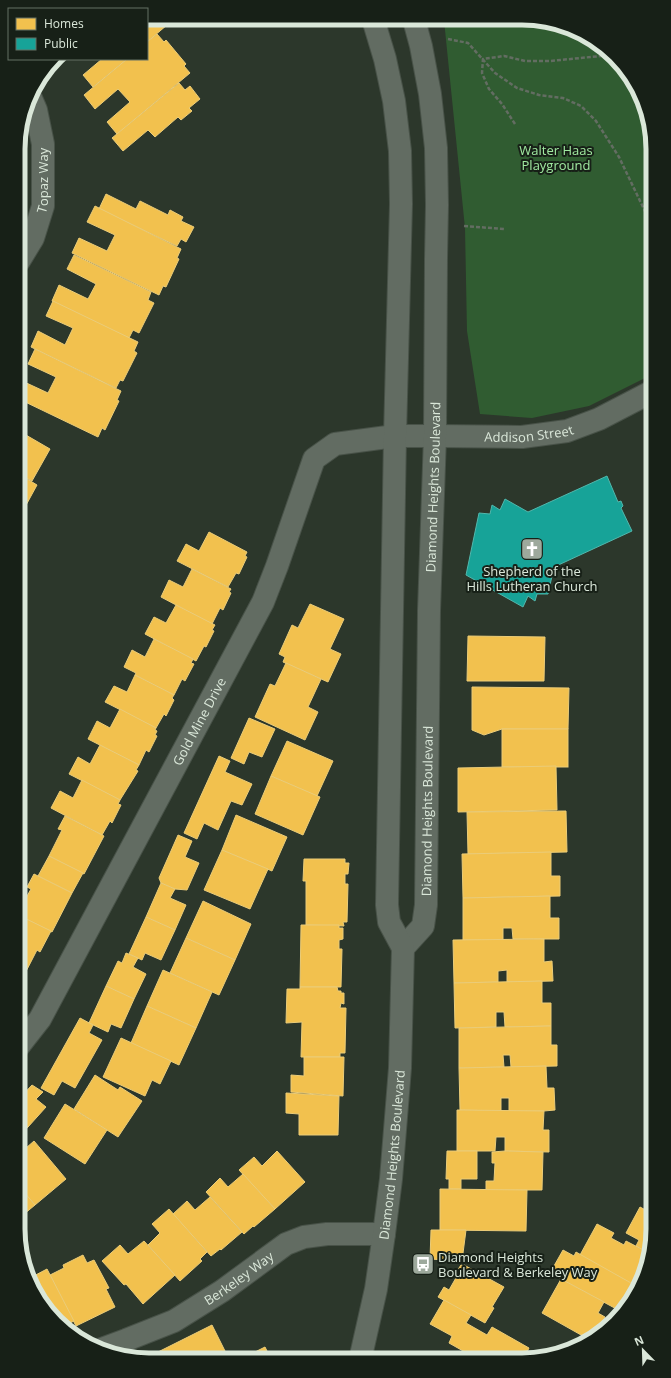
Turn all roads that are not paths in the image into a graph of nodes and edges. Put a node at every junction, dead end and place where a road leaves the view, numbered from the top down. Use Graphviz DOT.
graph roads {
  1 [pos="375,25"];
  2 [pos="416,27"];
  3 [pos="34,105"];
  4 [pos="25,251"];
  5 [pos="646,395"];
  6 [pos="395,436"];
  7 [pos="435,436"];
  8 [pos="403,948"];
  9 [pos="25,1038"];
  10 [pos="384,1234"];
  11 [pos="109,1346"];
  12 [pos="362,1353"];
  1 -- 6 [label="main road, Diamond Heights Boulevard"];
  2 -- 7 [label="main road, Diamond Heights Boulevard"];
  3 -- 4 [label="main road, Topaz Way"];
  5 -- 7 [label="main road, Addison Street"];
  6 -- 7 [label="main road, Addison Street"];
  6 -- 8 [label="main road, Diamond Heights Boulevard"];
  6 -- 9 [label="main road, Gold Mine Drive"];
  7 -- 8 [label="main road, Diamond Heights Boulevard"];
  8 -- 10 [label="main road, Diamond Heights Boulevard"];
  10 -- 11 [label="main road, Berkeley Way"];
  10 -- 12 [label="main road, Diamond Heights Boulevard"];
}
